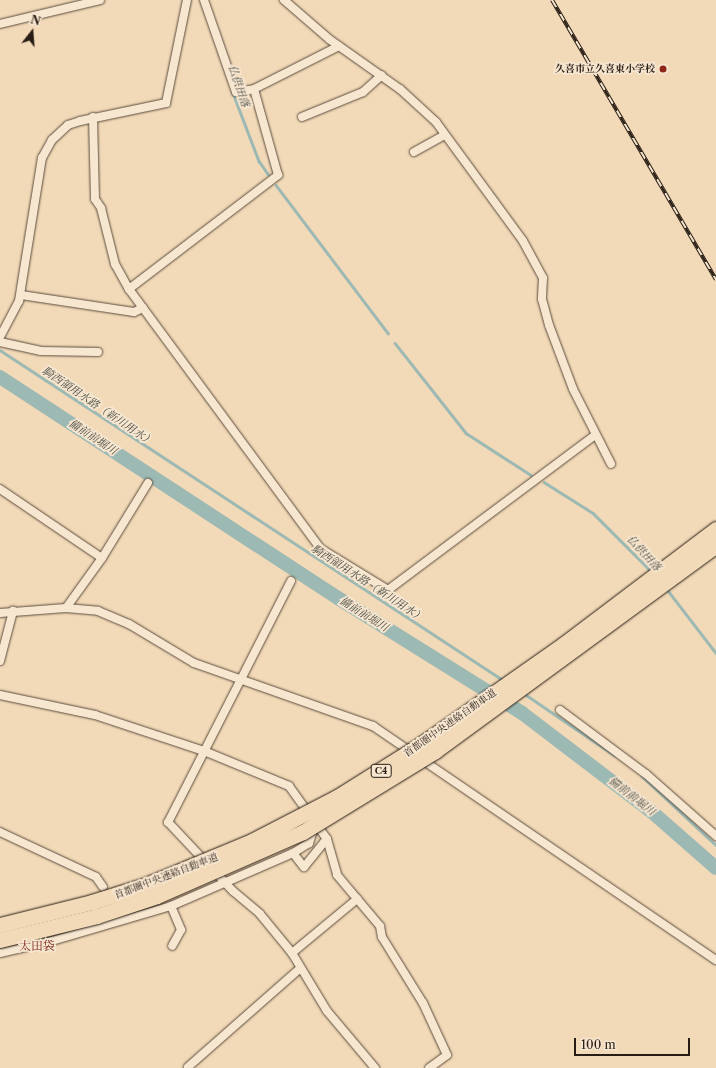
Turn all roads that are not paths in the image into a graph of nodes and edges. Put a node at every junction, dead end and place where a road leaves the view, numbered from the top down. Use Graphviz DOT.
graph roads {
  1 [pos="100,0"];
  2 [pos="187,0"];
  3 [pos="204,0"];
  4 [pos="284,0"];
  5 [pos="0,24"];
  6 [pos="339,46"];
  7 [pos="382,75"];
  8 [pos="254,89"];
  9 [pos="93,117"];
  10 [pos="302,117"];
  11 [pos="445,134"];
  12 [pos="414,152"];
  13 [pos="129,289"];
  14 [pos="21,295"];
  15 [pos="143,308"];
  16 [pos="0,336"];
  17 [pos="0,342"];
  18 [pos="98,352"];
  19 [pos="595,435"];
  20 [pos="611,464"];
  21 [pos="148,483"];
  22 [pos="0,489"];
  23 [pos="716,529"];
  24 [pos="716,545"];
  25 [pos="102,558"];
  26 [pos="291,581"];
  27 [pos="66,608"];
  28 [pos="13,611"];
  29 [pos="0,613"];
  30 [pos="0,661"];
  31 [pos="240,680"];
  32 [pos="0,695"];
  33 [pos="560,710"];
  34 [pos="204,751"];
  35 [pos="316,823"];
  36 [pos="0,832"];
  37 [pos="716,836"];
  38 [pos="327,839"];
  39 [pos="293,853"];
  40 [pos="123,882"];
  41 [pos="227,884"];
  42 [pos="103,887"];
  43 [pos="357,899"];
  44 [pos="168,907"];
  45 [pos="0,925"];
  46 [pos="0,940"];
  47 [pos="172,946"];
  48 [pos="0,953"];
  49 [pos="292,953"];
  50 [pos="716,960"];
  51 [pos="300,969"];
  52 [pos="188,1067"];
  53 [pos="375,1068"];
  54 [pos="429,1068"];
  1 -- 5 [label="street"];
  2 -- 9 [label="street"];
  3 -- 8 [label="street"];
  4 -- 6 [label="street"];
  6 -- 7 [label="street"];
  6 -- 8 [label="street"];
  7 -- 10 [label="street"];
  7 -- 11 [label="street"];
  8 -- 13 [label="street"];
  9 -- 13 [label="street"];
  9 -- 14 [label="street"];
  11 -- 12 [label="street"];
  11 -- 19 [label="street"];
  13 -- 15 [label="street"];
  14 -- 15 [label="street"];
  14 -- 16 [label="street"];
  15 -- 19 [label="street"];
  17 -- 18 [label="street"];
  19 -- 20 [label="street"];
  21 -- 25 [label="street"];
  22 -- 25 [label="street"];
  23 -- 45 [label="highway, 首都圏中央連絡自動車道 / C4, bridge"];
  24 -- 46 [label="highway, 首都圏中央連絡自動車道 / C4, bridge"];
  25 -- 27 [label="street"];
  26 -- 31 [label="street"];
  27 -- 28 [label="street"];
  27 -- 31 [label="street"];
  28 -- 29 [label="street"];
  28 -- 30 [label="street"];
  31 -- 34 [label="street"];
  31 -- 50 [label="street"];
  32 -- 34 [label="street"];
  33 -- 37 [label="street"];
  34 -- 35 [label="street"];
  34 -- 41 [label="street"];
  35 -- 38 [label="street"];
  35 -- 39 [label="street"];
  36 -- 42 [label="street"];
  38 -- 39 [label="street"];
  38 -- 43 [label="street"];
  39 -- 41 [label="street"];
  40 -- 44 [label="street"];
  41 -- 44 [label="street"];
  41 -- 49 [label="street"];
  43 -- 49 [label="street"];
  43 -- 54 [label="street"];
  44 -- 47 [label="street"];
  44 -- 48 [label="street"];
  49 -- 51 [label="street"];
  51 -- 52 [label="street"];
  51 -- 53 [label="street"];
}
